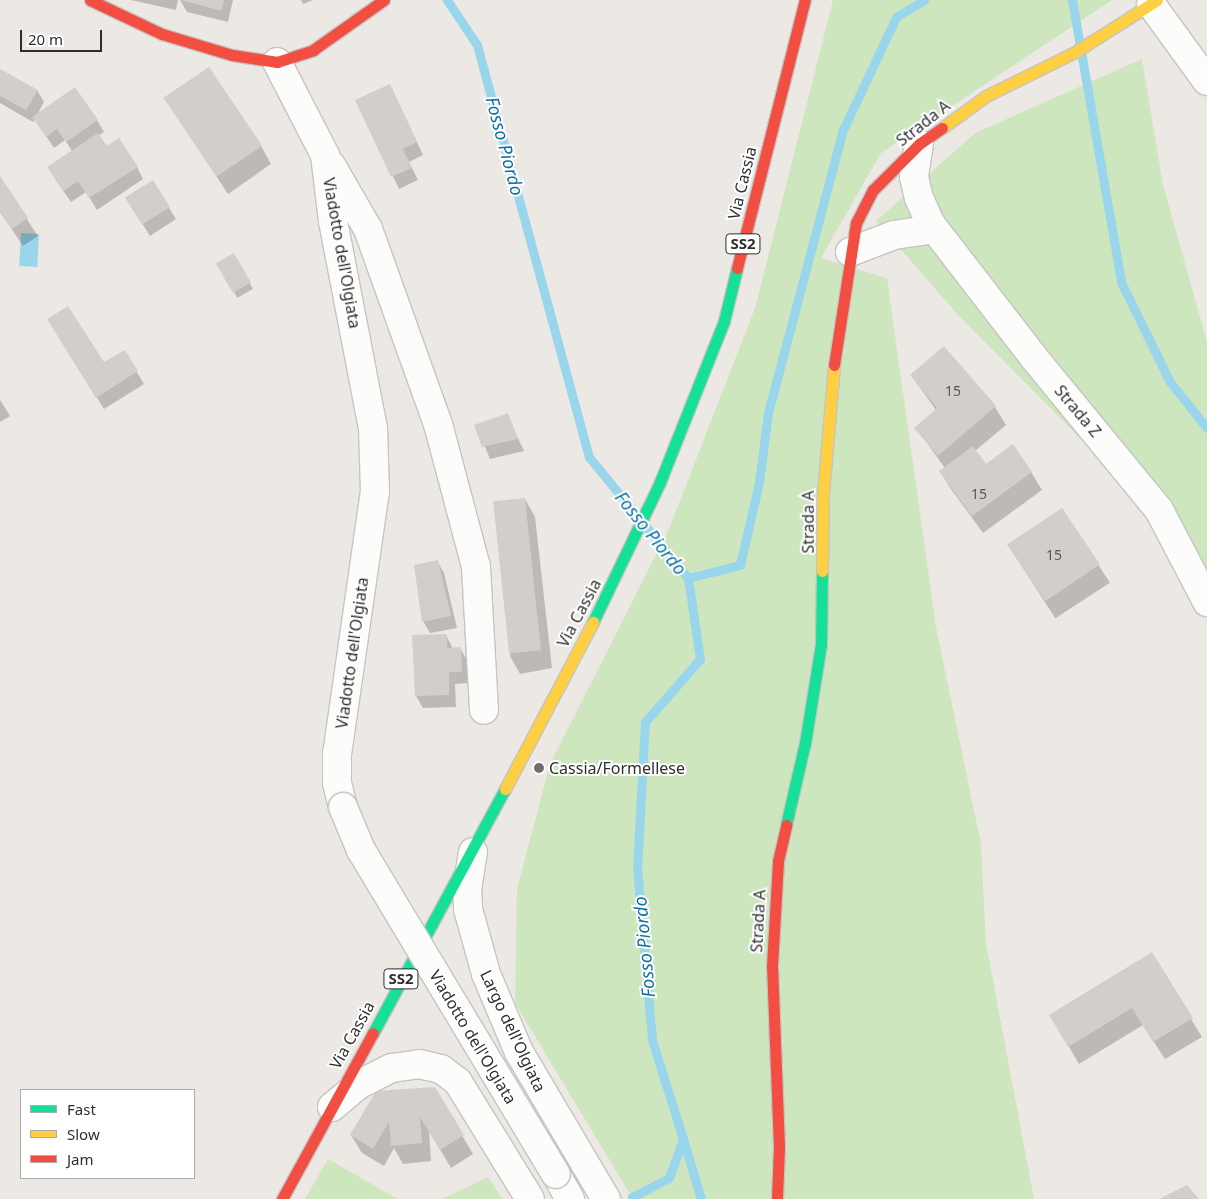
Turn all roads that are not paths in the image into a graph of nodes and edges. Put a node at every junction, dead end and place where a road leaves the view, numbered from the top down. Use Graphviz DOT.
graph roads {
  1 [pos="90,0"];
  2 [pos="384,0"];
  3 [pos="805,0"];
  4 [pos="1154,2"];
  5 [pos="277,62"];
  6 [pos="1207,81"];
  7 [pos="919,144"];
  8 [pos="325,155"];
  9 [pos="934,229"];
  10 [pos="850,252"];
  11 [pos="1207,602"];
  12 [pos="484,710"];
  13 [pos="474,847"];
  14 [pos="329,1110"];
  15 [pos="282,1199"];
  16 [pos="530,1199"];
  17 [pos="570,1199"];
  18 [pos="606,1199"];
  19 [pos="777,1199"];
  1 -- 5 [label="street"];
  2 -- 5 [label="street"];
  3 -- 13 [label="street, Via Cassia / SS2"];
  4 -- 6 [label="street"];
  4 -- 7 [label="street, Strada A"];
  5 -- 8 [label="street, Viadotto dell'Olgiata"];
  7 -- 9 [label="street, Strada Z"];
  7 -- 10 [label="street, Strada A"];
  8 -- 12 [label="street"];
  8 -- 17 [label="street, Viadotto dell'Olgiata, bridge"];
  9 -- 10 [label="street"];
  9 -- 11 [label="street, Strada Z"];
  10 -- 19 [label="street, Strada A"];
  13 -- 14 [label="street, Via Cassia / SS2"];
  13 -- 18 [label="street, Largo dell'Olgiata"];
  14 -- 15 [label="street, Via Cassia / SS2"];
  14 -- 16 [label="street"];
}
